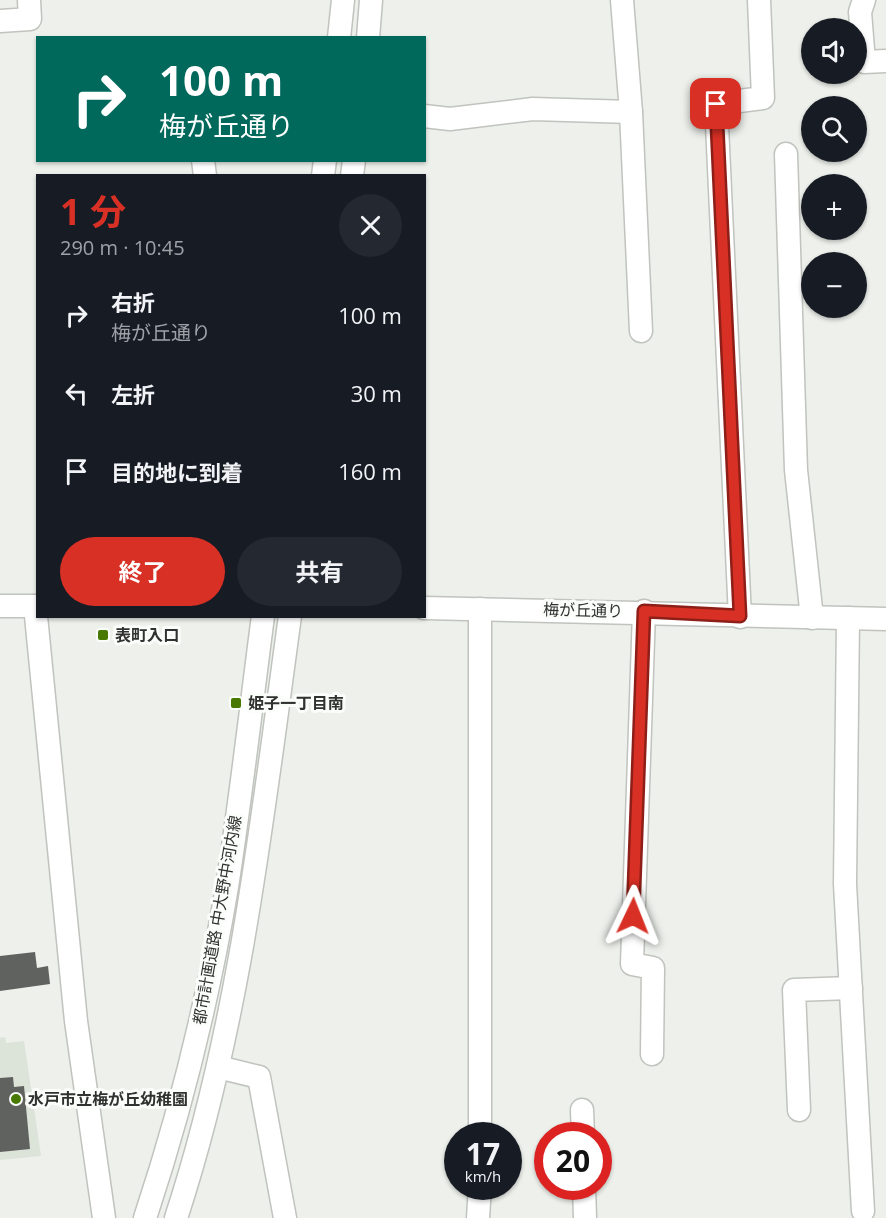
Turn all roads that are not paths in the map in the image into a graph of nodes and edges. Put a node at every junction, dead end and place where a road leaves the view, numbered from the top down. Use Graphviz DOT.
graph roads {
  1 [pos="28,0"];
  2 [pos="343,0"];
  3 [pos="371,0"];
  4 [pos="622,0"];
  5 [pos="759,0"];
  6 [pos="864,0"];
  7 [pos="0,21"];
  8 [pos="339,36"];
  9 [pos="368,36"];
  10 [pos="886,61"];
  11 [pos="631,112"];
  12 [pos="426,116"];
  13 [pos="786,154"];
  14 [pos="641,332"];
  15 [pos="0,606"];
  16 [pos="36,606"];
  17 [pos="426,608"];
  18 [pos="480,609"];
  19 [pos="644,611"];
  20 [pos="740,616"];
  21 [pos="37,618"];
  22 [pos="262,618"];
  23 [pos="290,618"];
  24 [pos="812,618"];
  25 [pos="848,618"];
  26 [pos="886,619"];
  27 [pos="850,988"];
  28 [pos="652,1053"];
  29 [pos="218,1067"];
  30 [pos="582,1110"];
  31 [pos="799,1110"];
  32 [pos="480,1122"];
  33 [pos="582,1122"];
  34 [pos="479,1200"];
  35 [pos="584,1200"];
  36 [pos="863,1211"];
  37 [pos="104,1218"];
  38 [pos="145,1218"];
  39 [pos="176,1218"];
  40 [pos="285,1218"];
  41 [pos="478,1218"];
  42 [pos="585,1218"];
  1 -- 7 [label="street"];
  2 -- 8 [label="street"];
  3 -- 9 [label="street"];
  4 -- 11 [label="street"];
  5 -- 20 [label="street"];
  6 -- 10 [label="street"];
  11 -- 12 [label="street"];
  11 -- 14 [label="street"];
  13 -- 24 [label="street"];
  15 -- 16 [label="street"];
  17 -- 18 [label="street, 梅が丘通り"];
  18 -- 19 [label="street, 梅が丘通り"];
  18 -- 32 [label="street"];
  19 -- 20 [label="street, 梅が丘通り"];
  19 -- 28 [label="street"];
  20 -- 24 [label="street, 梅が丘通り"];
  21 -- 37 [label="street"];
  22 -- 38 [label="street, 都市計画道路 中大野中河内線"];
  23 -- 29 [label="street, 都市計画道路 中大野中河内線"];
  24 -- 25 [label="street, 梅が丘通り"];
  25 -- 26 [label="street, 梅が丘通り"];
  25 -- 27 [label="street"];
  27 -- 31 [label="street"];
  27 -- 36 [label="street"];
  29 -- 39 [label="street, 都市計画道路 中大野中河内線"];
  29 -- 40 [label="street"];
  30 -- 33 [label="street"];
  34 -- 41 [label="street"];
  35 -- 42 [label="street"];
}
